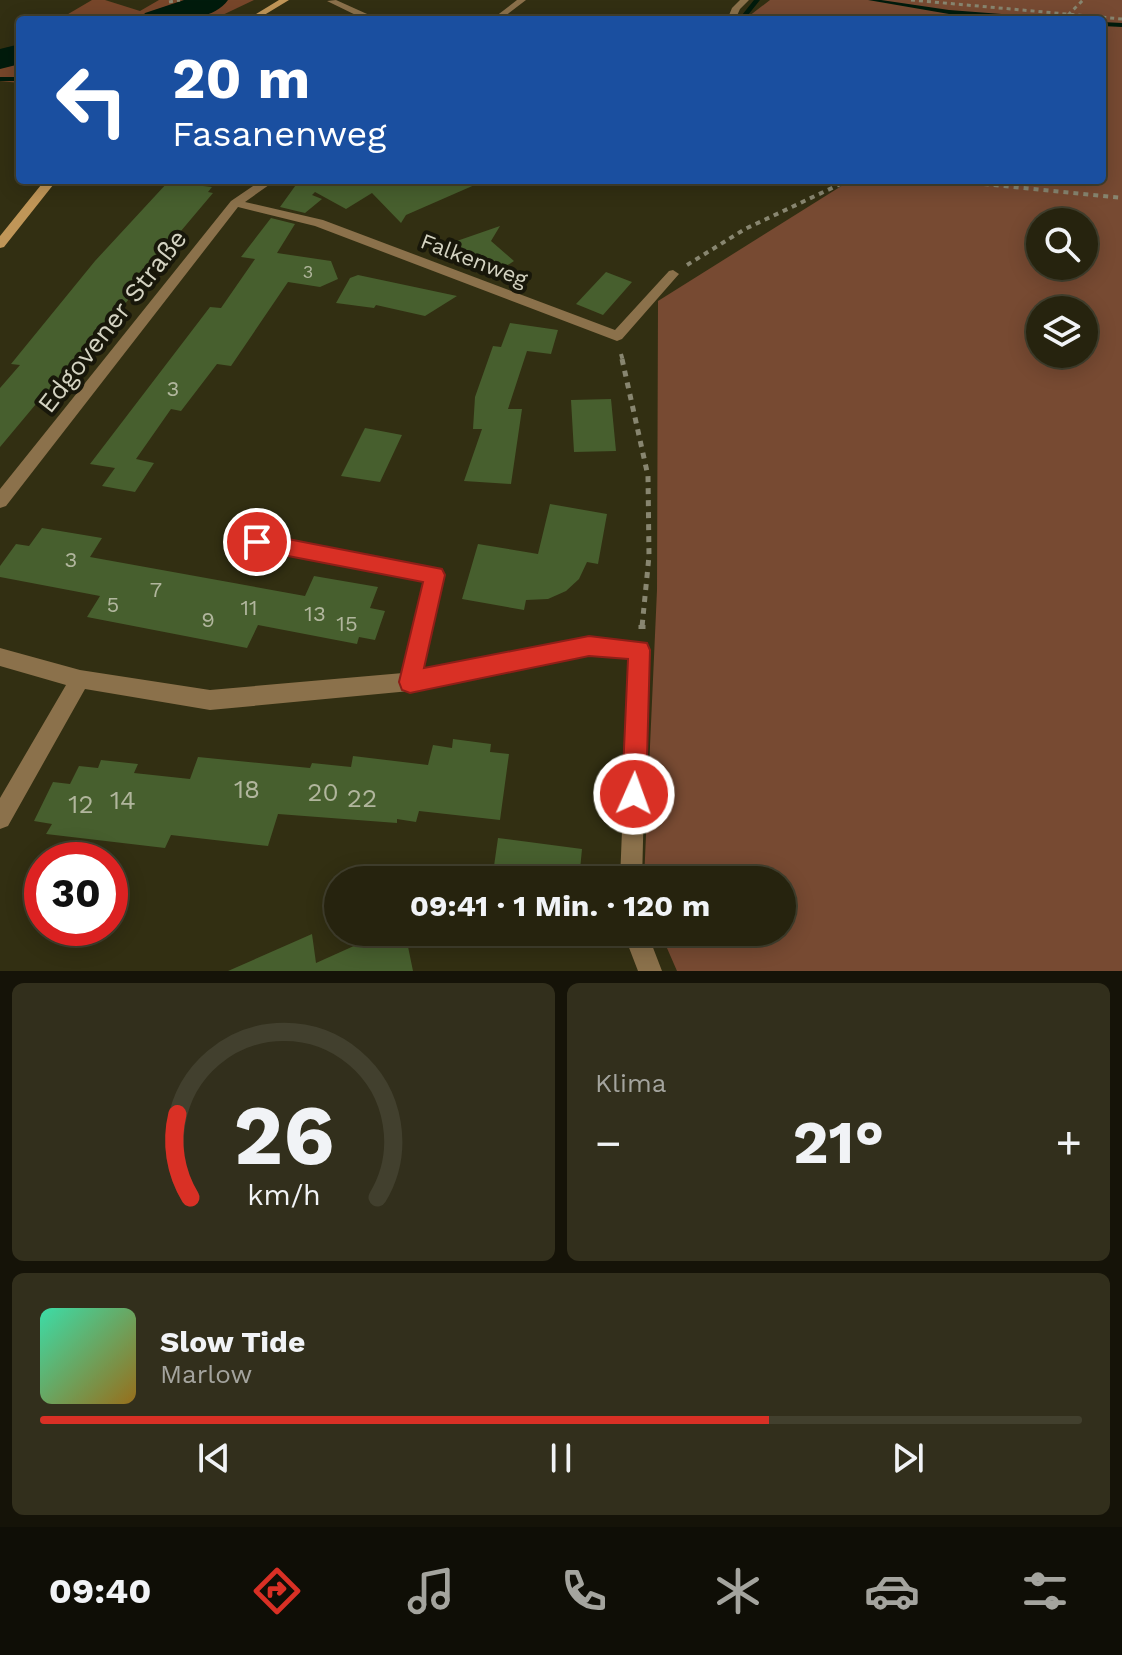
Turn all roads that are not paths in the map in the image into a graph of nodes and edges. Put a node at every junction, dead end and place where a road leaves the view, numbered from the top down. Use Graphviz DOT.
graph roads {
  1 [pos="285,0"];
  2 [pos="522,0"];
  3 [pos="745,0"];
  4 [pos="331,1"];
  5 [pos="257,16"];
  6 [pos="364,16"];
  7 [pos="500,16"];
  8 [pos="733,16"];
  9 [pos="48,184"];
  10 [pos="264,184"];
  11 [pos="235,203"];
  12 [pos="0,244"];
  13 [pos="673,274"];
  14 [pos="0,501"];
  15 [pos="257,542"];
  16 [pos="4,660"];
  17 [pos="80,679"];
  18 [pos="410,682"];
  19 [pos="0,818"];
  20 [pos="631,866"];
  21 [pos="640,946"];
  22 [pos="650,971"];
  1 -- 5 [label="main road"];
  2 -- 7 [label="street"];
  3 -- 8 [label="street"];
  4 -- 6 [label="street"];
  9 -- 12 [label="main road"];
  10 -- 11 [label="street, Edgovener Straße"];
  11 -- 13 [label="street, Falkenweg"];
  11 -- 14 [label="street, Edgovener Straße"];
  15 -- 18 [label="street"];
  16 -- 17 [label="street"];
  17 -- 18 [label="street"];
  17 -- 19 [label="street"];
  18 -- 20 [label="street"];
  21 -- 22 [label="street"];
}
